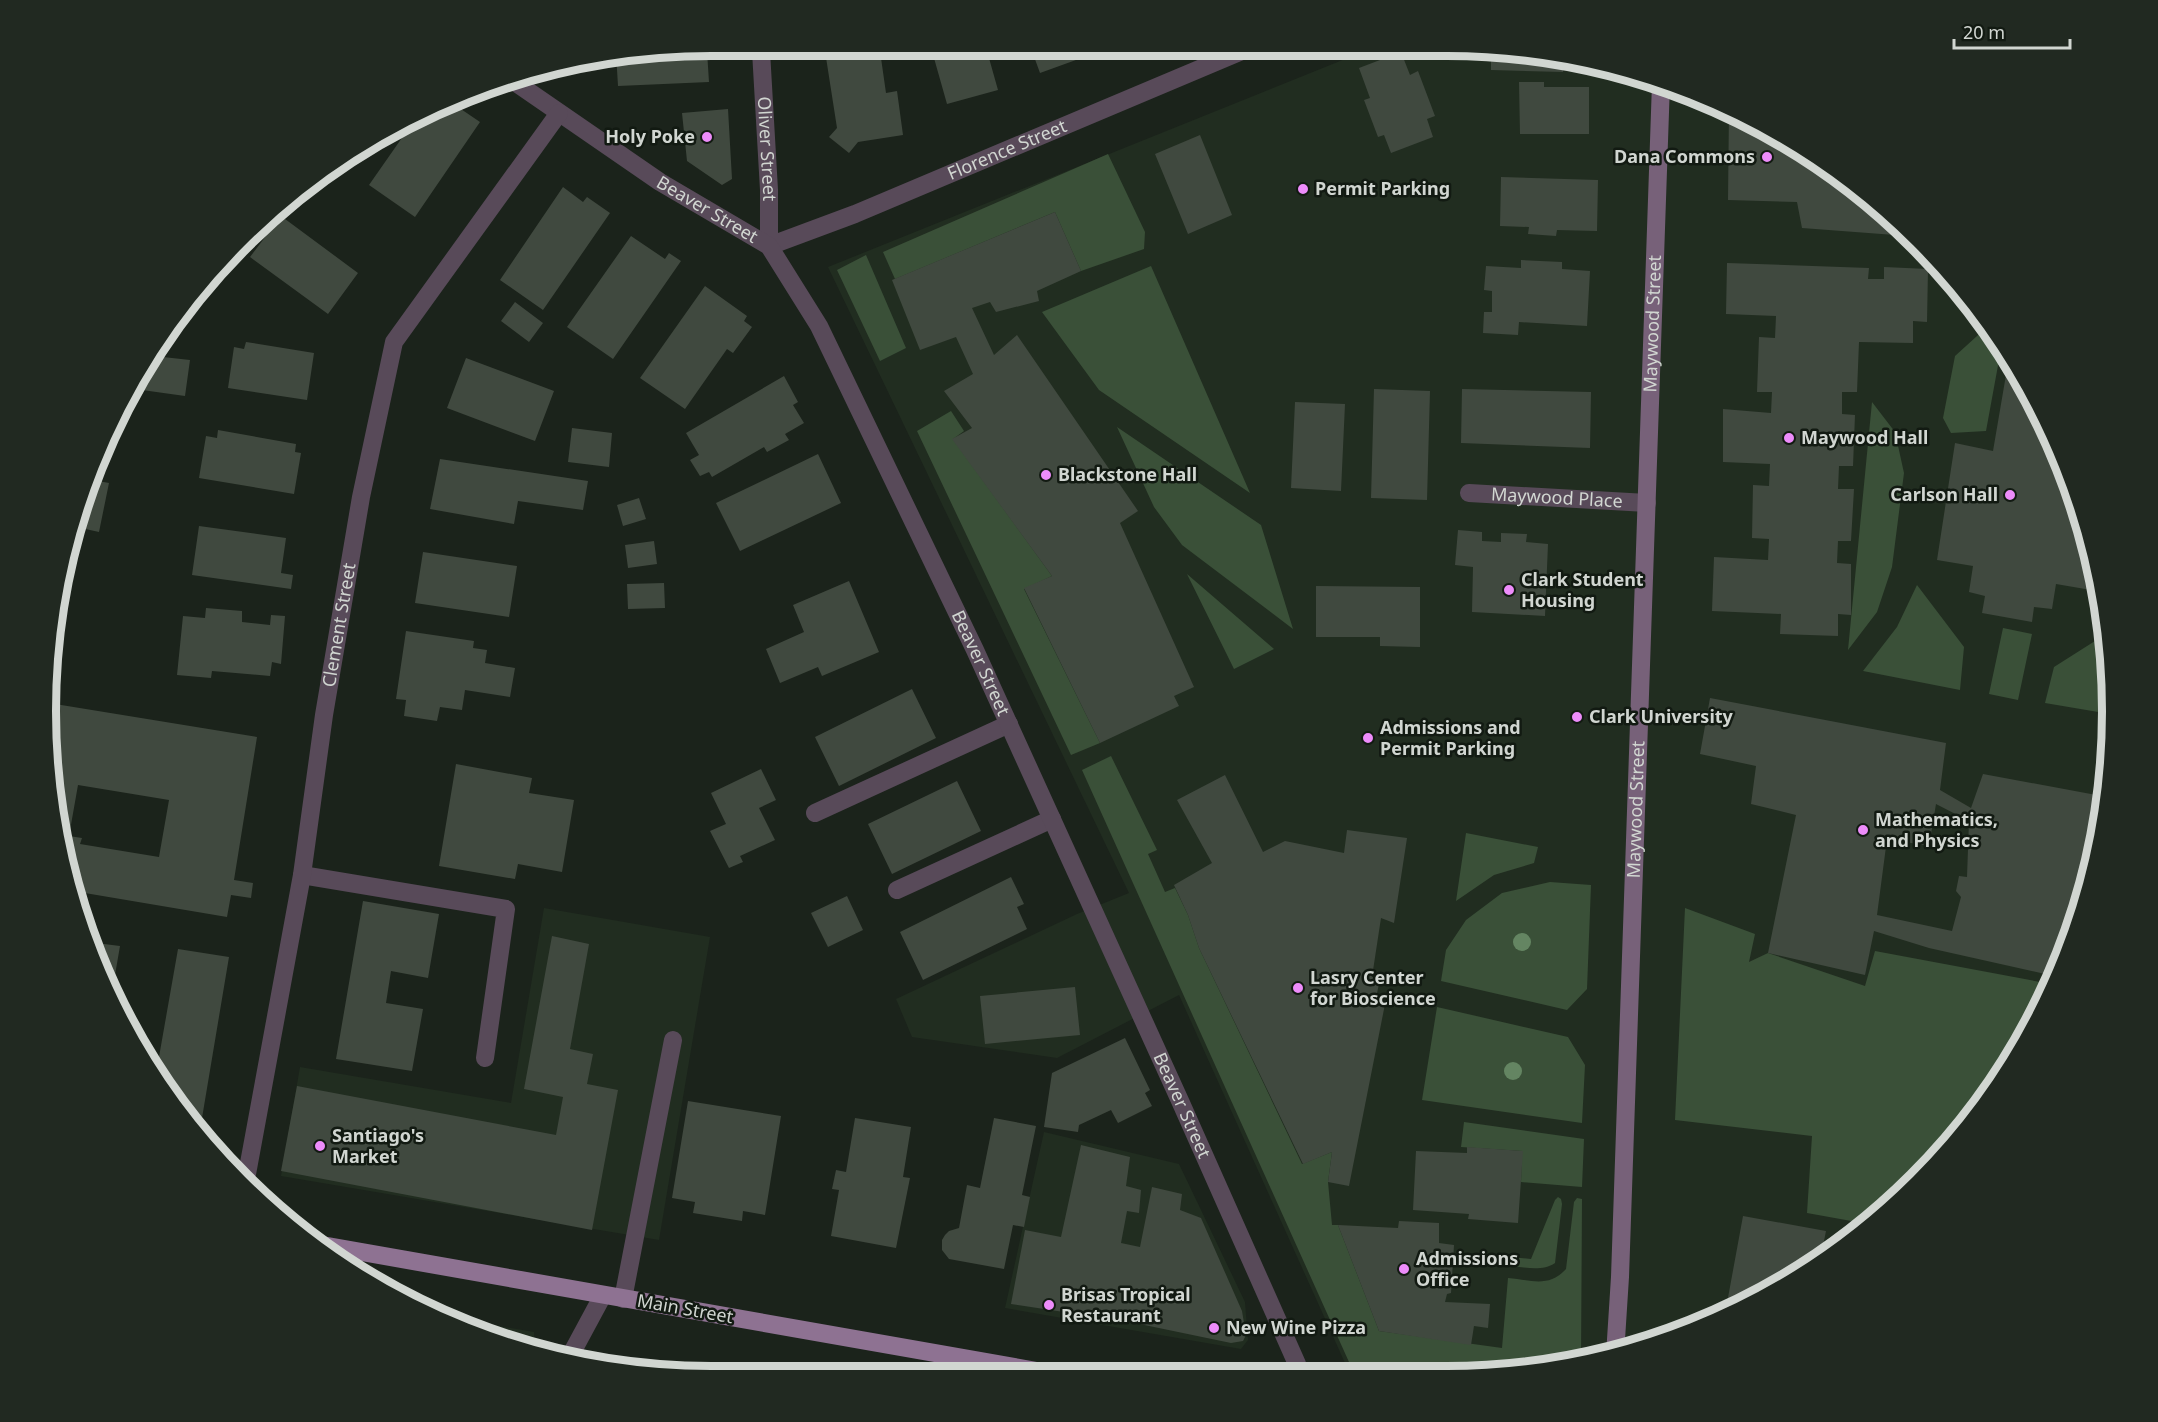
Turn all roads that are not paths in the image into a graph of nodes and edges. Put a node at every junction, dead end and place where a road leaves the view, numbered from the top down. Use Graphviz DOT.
graph roads {
  1 [pos="761,56"];
  2 [pos="1230,56"];
  3 [pos="518,85"];
  4 [pos="1661,91"];
  5 [pos="559,113"];
  6 [pos="769,246"];
  7 [pos="1469,493"];
  8 [pos="1647,503"];
  9 [pos="1009,724"];
  10 [pos="815,813"];
  11 [pos="1052,819"];
  12 [pos="302,875"];
  13 [pos="897,890"];
  14 [pos="673,1040"];
  15 [pos="485,1058"];
  16 [pos="247,1175"];
  17 [pos="335,1247"];
  18 [pos="603,1295"];
  19 [pos="624,1299"];
  20 [pos="1616,1344"];
  21 [pos="573,1352"];
  22 [pos="1008,1366"];
  23 [pos="1297,1366"];
  1 -- 6 [label="street, Oliver Street"];
  2 -- 6 [label="street, Florence Street"];
  3 -- 5 [label="street, Beaver Street"];
  4 -- 8 [label="street, Maywood Street"];
  5 -- 6 [label="street, Beaver Street"];
  5 -- 12 [label="street, Clement Street"];
  6 -- 9 [label="street, Beaver Street"];
  7 -- 8 [label="street, Maywood Place"];
  8 -- 20 [label="street, Maywood Street"];
  9 -- 10 [label="street"];
  9 -- 11 [label="street, Beaver Street"];
  11 -- 13 [label="street"];
  11 -- 23 [label="street, Beaver Street"];
  12 -- 15 [label="street"];
  12 -- 16 [label="street, Clement Street"];
  14 -- 19 [label="street"];
  17 -- 18 [label="main road, Main Street"];
  18 -- 19 [label="main road, Main Street"];
  18 -- 21 [label="street"];
  19 -- 22 [label="main road, Main Street"];
}
